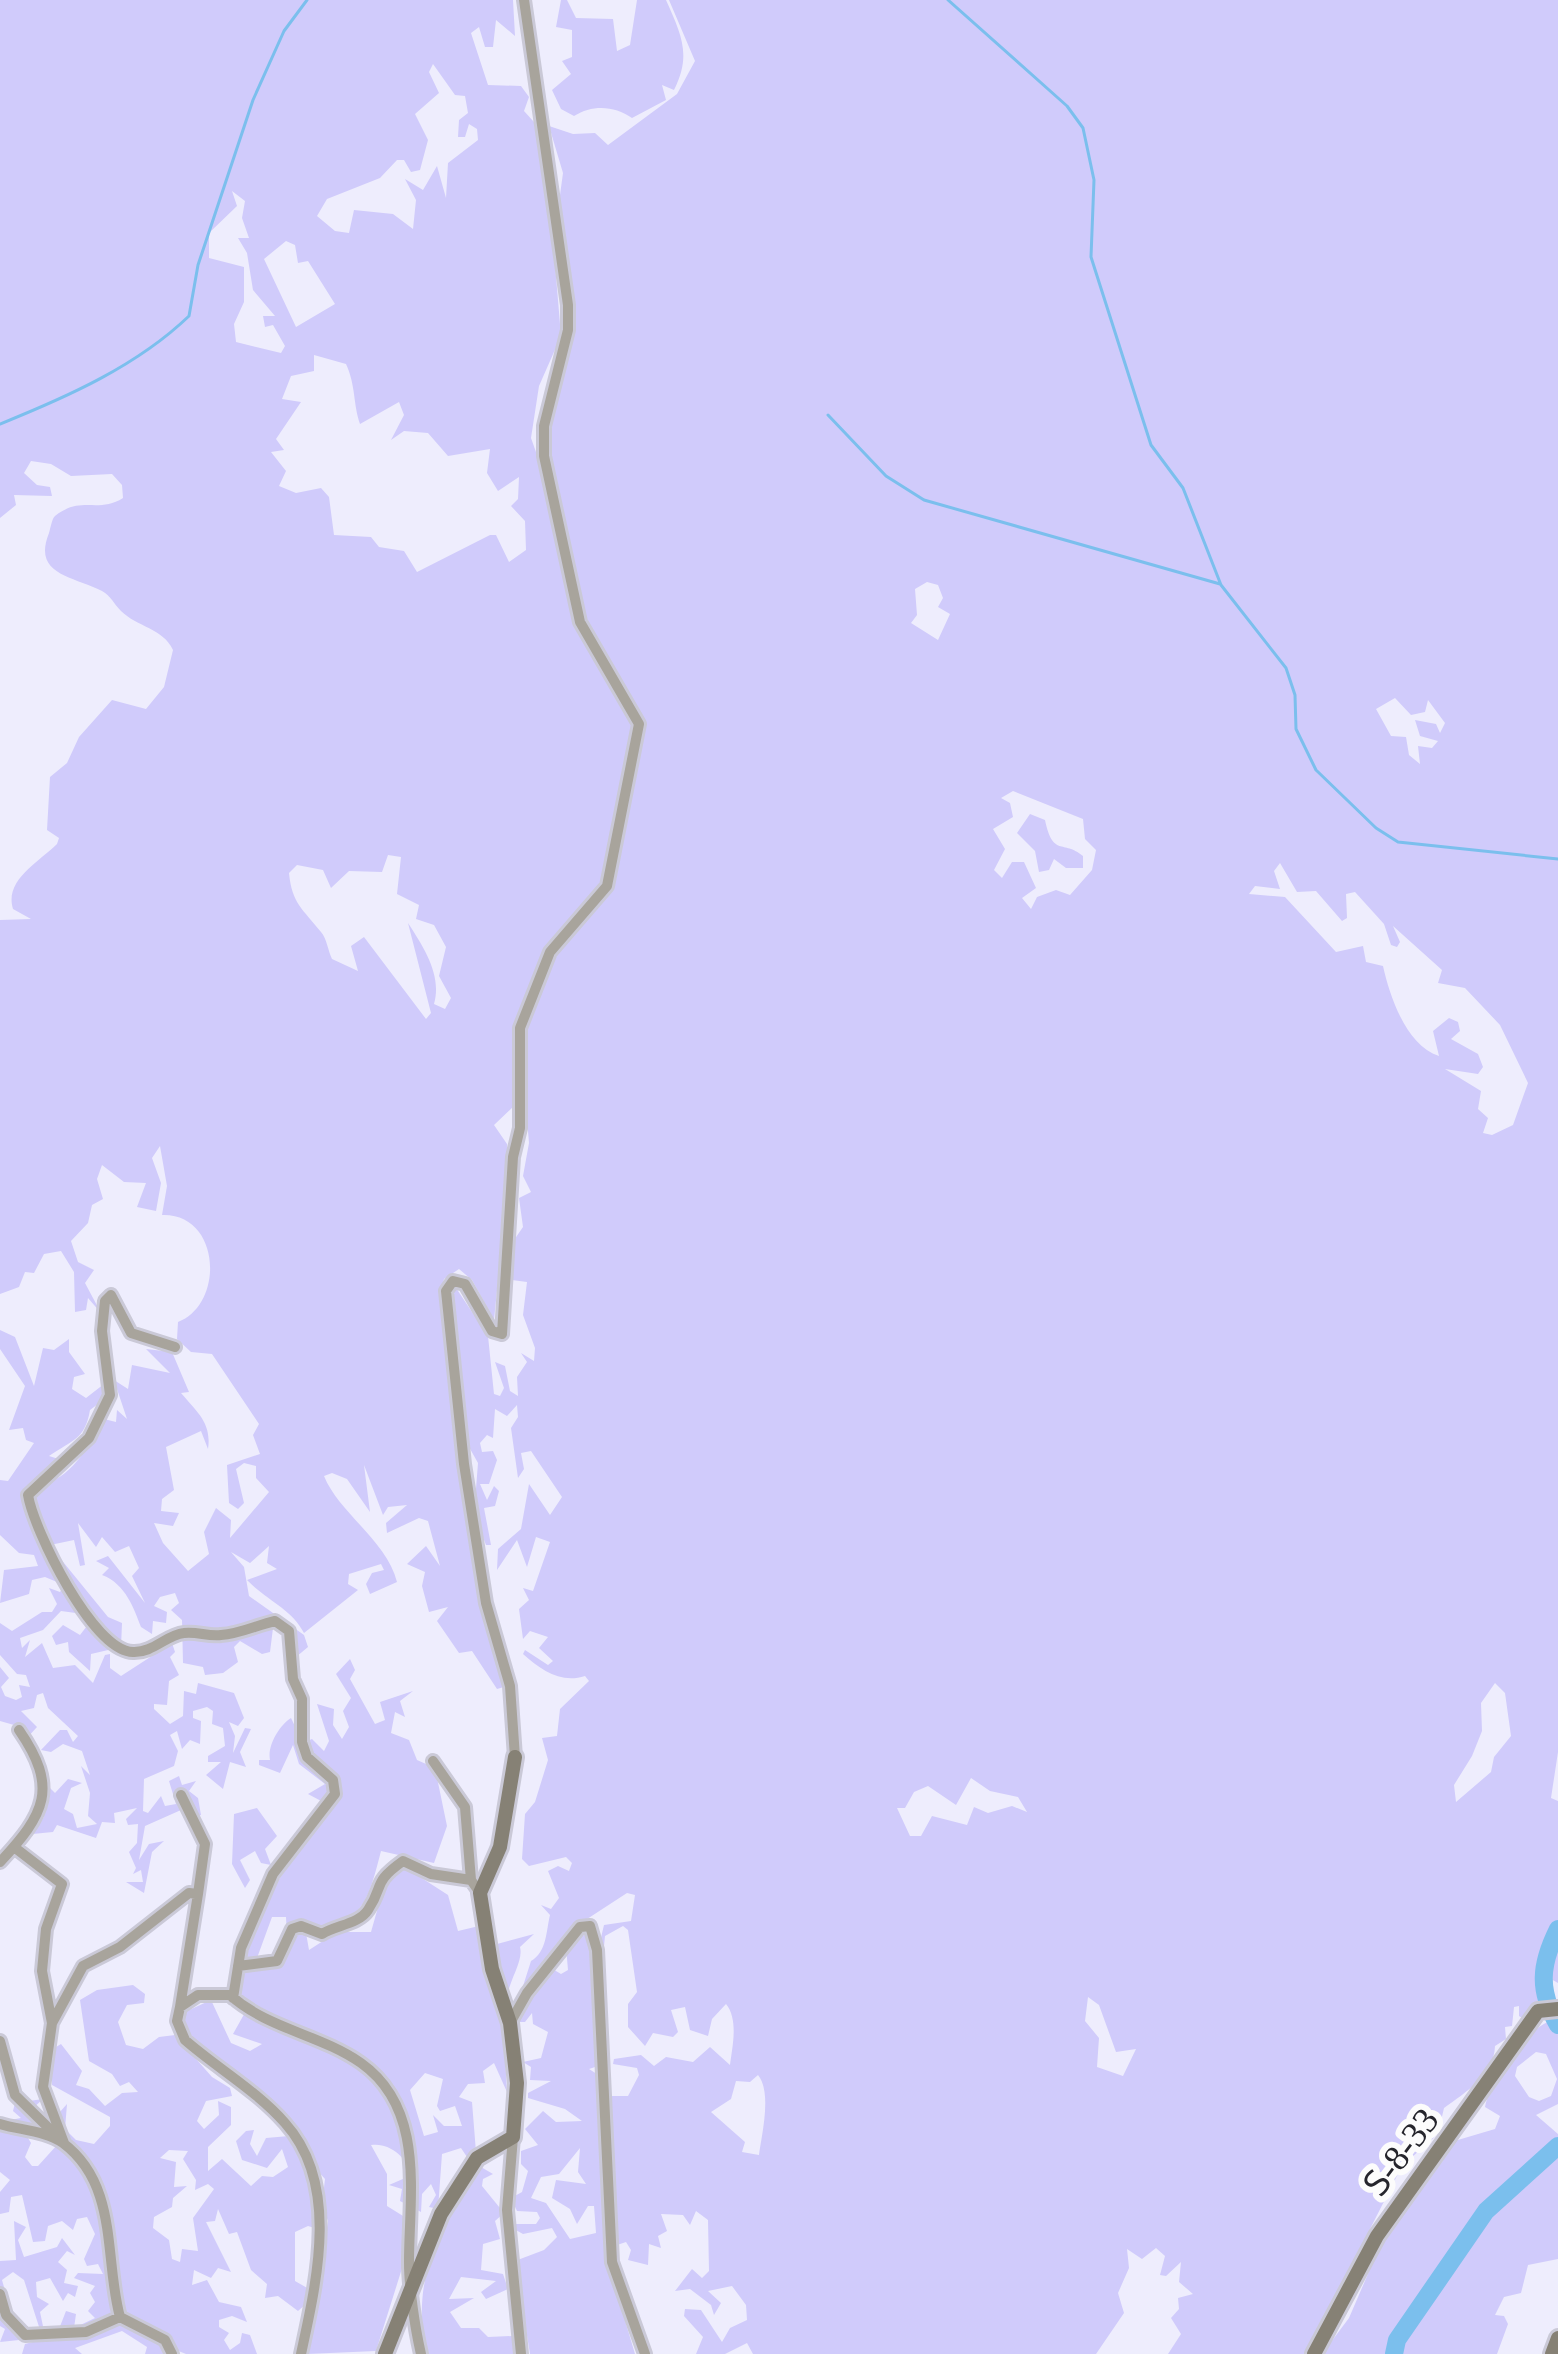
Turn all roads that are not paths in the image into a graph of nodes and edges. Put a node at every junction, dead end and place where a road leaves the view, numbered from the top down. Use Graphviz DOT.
graph roads {
  1 [pos="524,0"];
  2 [pos="175,1347"];
  3 [pos="19,1730"];
  4 [pos="515,1757"];
  5 [pos="433,1761"];
  6 [pos="181,1796"];
  7 [pos="14,1847"];
  8 [pos="0,1862"];
  9 [pos="475,1886"];
  10 [pos="198,1894"];
  11 [pos="238,1966"];
  12 [pos="232,1998"];
  13 [pos="180,2007"];
  14 [pos="1558,2009"];
  15 [pos="52,2023"];
  16 [pos="510,2023"];
  17 [pos="0,2041"];
  18 [pos="0,2124"];
  19 [pos="513,2137"];
  20 [pos="64,2144"];
  21 [pos="412,2278"];
  22 [pos="0,2294"];
  23 [pos="120,2317"];
  24 [pos="1558,2338"];
  25 [pos="172,2354"];
  26 [pos="301,2354"];
  27 [pos="385,2354"];
  28 [pos="421,2354"];
  29 [pos="521,2354"];
  30 [pos="642,2354"];
  31 [pos="1314,2354"];
  32 [pos="1552,2354"];
  1 -- 4 [label="street"];
  2 -- 11 [label="street"];
  3 -- 7 [label="street"];
  4 -- 9 [label="street"];
  5 -- 9 [label="street"];
  6 -- 10 [label="street"];
  7 -- 8 [label="street"];
  7 -- 15 [label="street"];
  9 -- 11 [label="street"];
  9 -- 16 [label="street"];
  10 -- 13 [label="street"];
  10 -- 15 [label="street"];
  11 -- 12 [label="street"];
  12 -- 13 [label="street"];
  12 -- 21 [label="street"];
  13 -- 26 [label="street"];
  14 -- 31 [label="street, Տ-8-33 / Տ-8-33"];
  15 -- 20 [label="street"];
  16 -- 19 [label="street"];
  16 -- 30 [label="street"];
  17 -- 20 [label="street"];
  18 -- 20 [label="street"];
  19 -- 21 [label="street"];
  19 -- 29 [label="street"];
  20 -- 23 [label="street"];
  21 -- 27 [label="street"];
  21 -- 28 [label="street"];
  22 -- 23 [label="street"];
  23 -- 25 [label="street"];
  24 -- 32 [label="street"];
}
